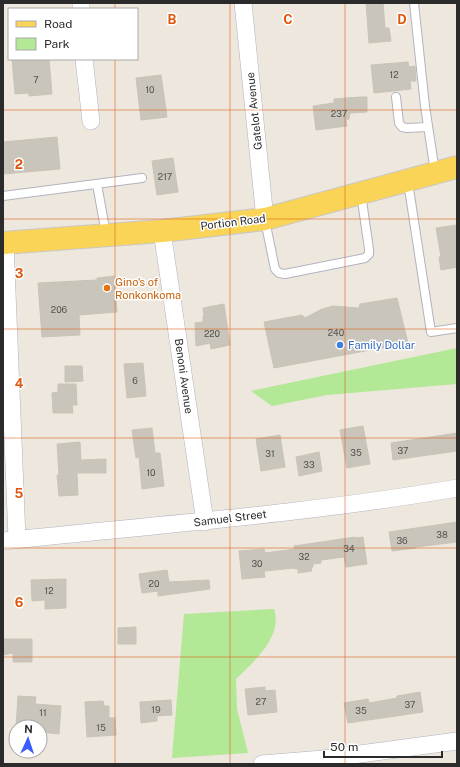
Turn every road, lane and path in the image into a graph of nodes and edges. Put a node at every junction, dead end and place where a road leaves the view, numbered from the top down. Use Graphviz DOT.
graph roads {
  1 [pos="243,3"];
  2 [pos="414,3"];
  3 [pos="84,60"];
  4 [pos="396,97"];
  5 [pos="91,121"];
  6 [pos="428,127"];
  7 [pos="457,167"];
  8 [pos="436,173"];
  9 [pos="142,178"];
  10 [pos="408,181"];
  11 [pos="97,184"];
  12 [pos="361,194"];
  13 [pos="3,196"];
  14 [pos="265,219"];
  15 [pos="162,231"];
  16 [pos="106,235"];
  17 [pos="4,243"];
  18 [pos="457,328"];
  19 [pos="457,488"];
  20 [pos="205,522"];
  21 [pos="10,540"];
  22 [pos="457,741"];
  23 [pos="262,764"];
  1 -- 14 [label="street, Gatelot Avenue"];
  2 -- 6 [label="lane"];
  3 -- 5 [label="street"];
  4 -- 6 [label="lane"];
  6 -- 8 [label="lane"];
  7 -- 8 [label="main road, Portion Road"];
  8 -- 10 [label="main road, Portion Road"];
  9 -- 11 [label="lane"];
  10 -- 12 [label="main road, Portion Road"];
  10 -- 18 [label="lane"];
  11 -- 13 [label="lane"];
  11 -- 16 [label="lane"];
  12 -- 14 [label="main road, Portion Road"];
  12 -- 14 [label="lane"];
  14 -- 15 [label="main road, Portion Road"];
  15 -- 16 [label="main road, Portion Road"];
  15 -- 20 [label="street, Benoni Avenue"];
  16 -- 17 [label="main road, Portion Road"];
  17 -- 21 [label="street"];
  19 -- 20 [label="street, Samuel Street"];
  20 -- 21 [label="street, Samuel Street"];
  22 -- 23 [label="street"];
}
